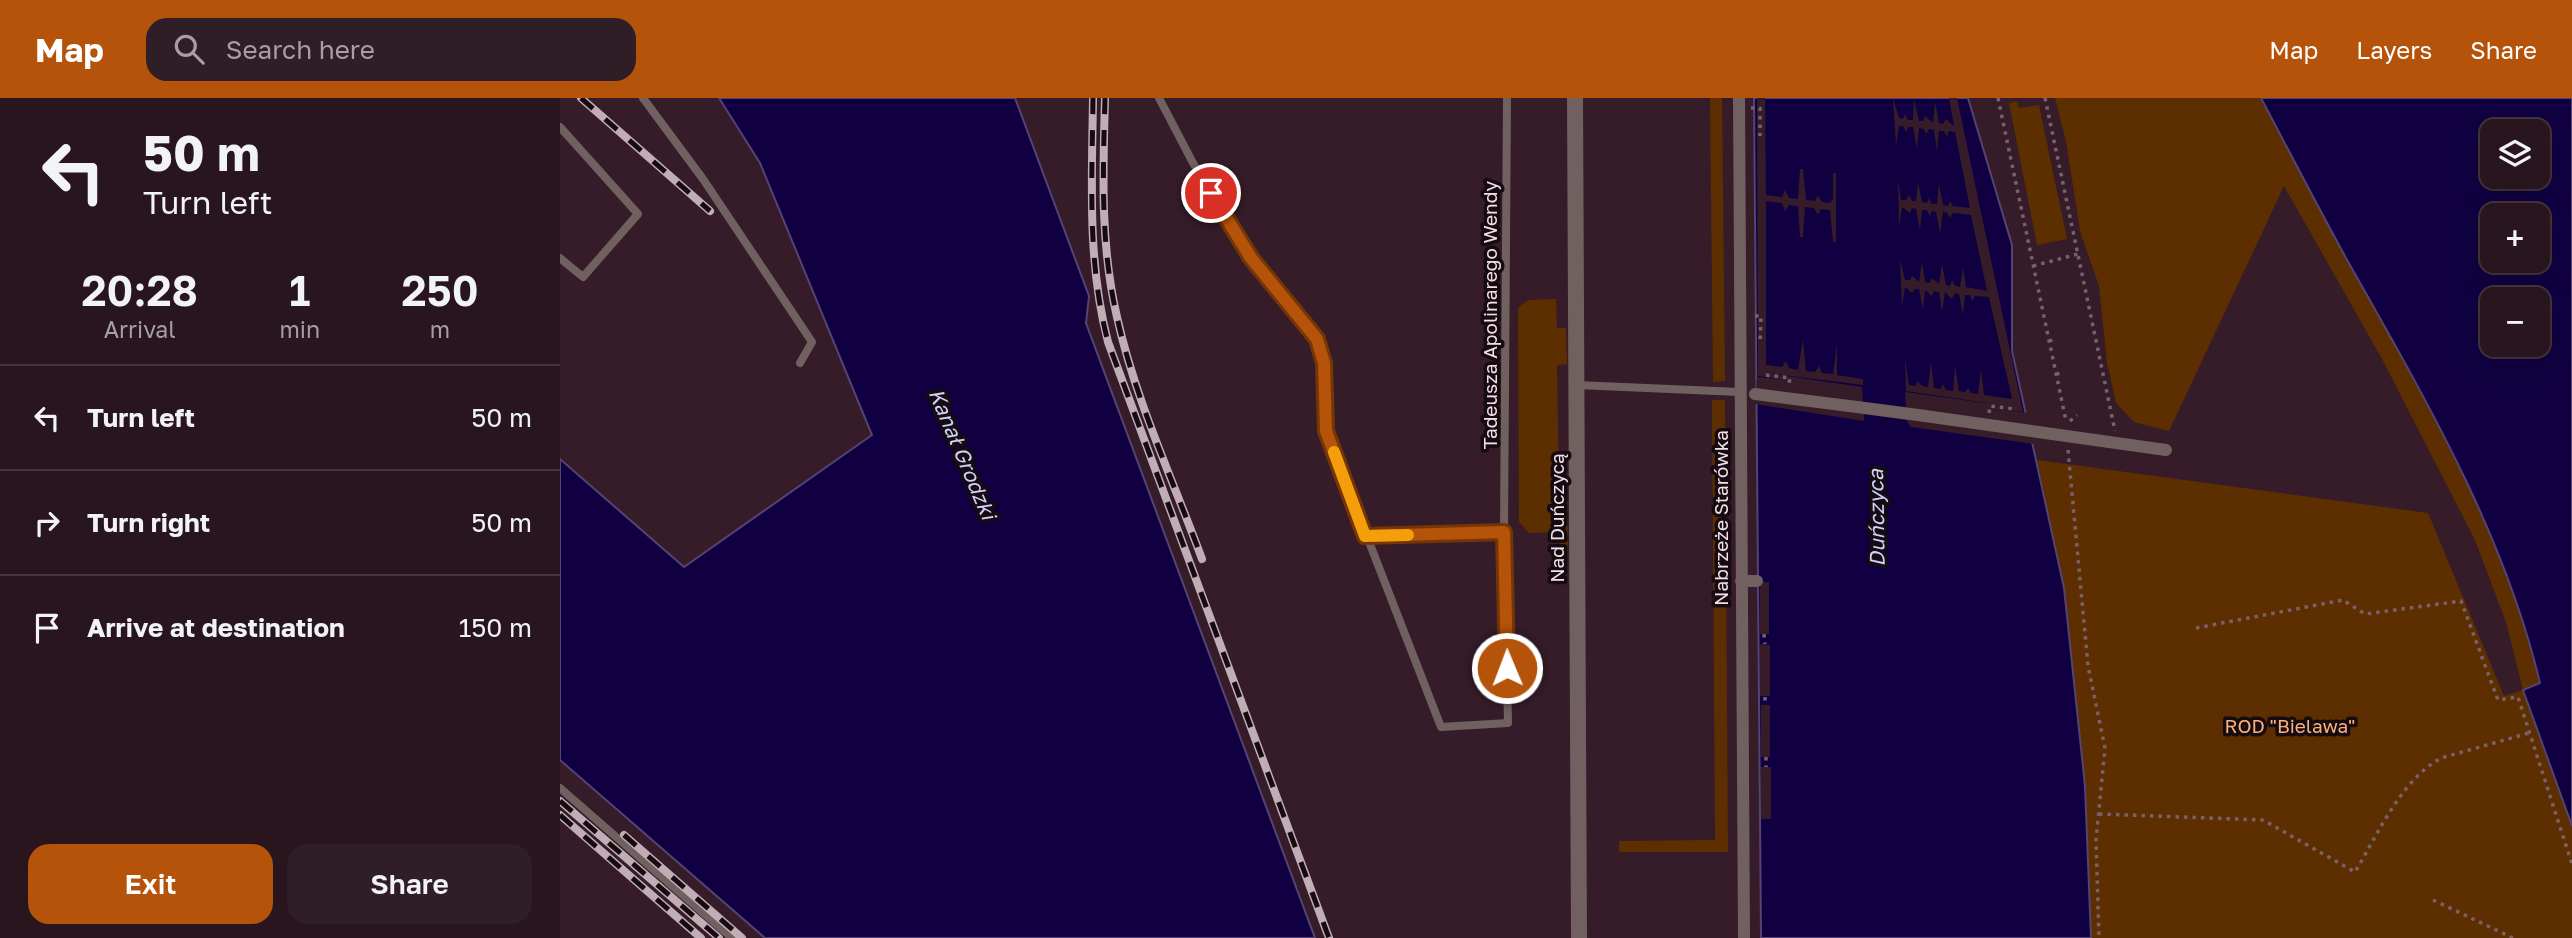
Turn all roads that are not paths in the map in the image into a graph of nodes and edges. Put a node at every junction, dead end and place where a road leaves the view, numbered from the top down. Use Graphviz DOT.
graph roads {
  1 [pos="643,98"];
  2 [pos="1159,98"];
  3 [pos="1507,98"];
  4 [pos="1575,98"];
  5 [pos="1739,98"];
  6 [pos="560,127"];
  7 [pos="560,258"];
  8 [pos="800,363"];
  9 [pos="1577,385"];
  10 [pos="1739,391"];
  11 [pos="2166,450"];
  12 [pos="1504,532"];
  13 [pos="1365,536"];
  14 [pos="1741,581"];
  15 [pos="1757,581"];
  16 [pos="560,788"];
  17 [pos="732,938"];
  18 [pos="1579,938"];
  19 [pos="1744,938"];
  1 -- 8 [label="lane"];
  2 -- 13 [label="lane"];
  3 -- 12 [label="lane, Tadeusza Apolinarego Wendy"];
  4 -- 9 [label="street, Nad Duńczycą"];
  5 -- 10 [label="street, Nabrzeże Starówka"];
  6 -- 7 [label="lane"];
  9 -- 10 [label="lane"];
  9 -- 18 [label="street, Nad Duńczycą"];
  10 -- 11 [label="street, bridge"];
  10 -- 14 [label="street, Nabrzeże Starówka"];
  12 -- 13 [label="lane"];
  12 -- 13 [label="lane, Tadeusza Apolinarego Wendy"];
  14 -- 15 [label="street"];
  14 -- 19 [label="street, Nabrzeże Starówka"];
  16 -- 17 [label="lane"];
}
